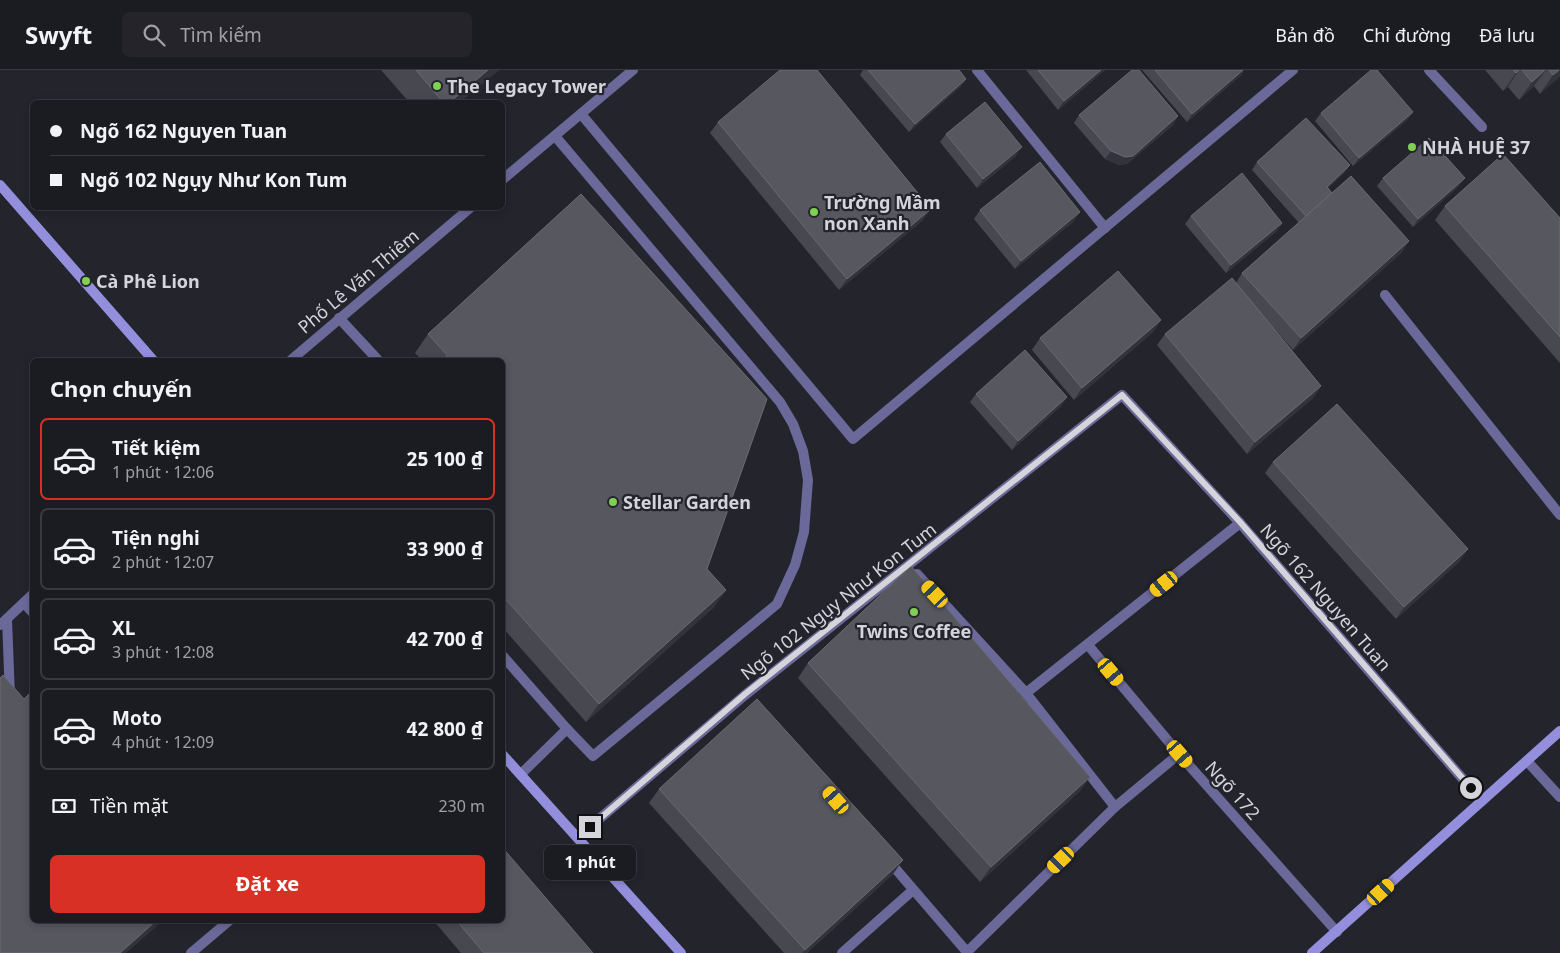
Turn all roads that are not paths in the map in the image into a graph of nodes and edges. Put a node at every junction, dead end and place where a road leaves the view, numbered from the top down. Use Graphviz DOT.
graph roads {
  1 [pos="633,70"];
  2 [pos="978,70"];
  3 [pos="1294,70"];
  4 [pos="1429,70"];
  5 [pos="581,114"];
  6 [pos="1482,127"];
  7 [pos="555,136"];
  8 [pos="505,178"];
  9 [pos="0,185"];
  10 [pos="468,210"];
  11 [pos="1105,228"];
  12 [pos="1385,295"];
  13 [pos="338,318"];
  14 [pos="152,358"];
  15 [pos="293,358"];
  16 [pos="376,358"];
  17 [pos="1122,395"];
  18 [pos="1560,515"];
  19 [pos="1240,522"];
  20 [pos="909,566"];
  21 [pos="28,599"];
  22 [pos="3,622"];
  23 [pos="1088,645"];
  24 [pos="505,658"];
  25 [pos="1026,693"];
  26 [pos="0,706"];
  27 [pos="567,729"];
  28 [pos="1560,731"];
  29 [pos="1180,754"];
  30 [pos="505,757"];
  31 [pos="1527,761"];
  32 [pos="521,774"];
  33 [pos="1560,797"];
  34 [pos="1482,800"];
  35 [pos="1115,807"];
  36 [pos="578,837"];
  37 [pos="881,852"];
  38 [pos="913,890"];
  39 [pos="226,923"];
  40 [pos="1337,932"];
  41 [pos="191,953"];
  42 [pos="680,953"];
  43 [pos="842,953"];
  44 [pos="1312,953"];
  1 -- 5 [label="street"];
  2 -- 11 [label="street"];
  3 -- 11 [label="street"];
  4 -- 6 [label="street"];
  5 -- 7 [label="street"];
  5 -- 11 [label="street"];
  7 -- 8 [label="street"];
  7 -- 27 [label="street"];
  9 -- 14 [label="street"];
  10 -- 13 [label="street, Phố Lê Văn Thiêm"];
  12 -- 18 [label="street"];
  13 -- 15 [label="street, Phố Lê Văn Thiêm"];
  13 -- 16 [label="street"];
  17 -- 19 [label="street, Ngõ 162 Nguyen Tuan"];
  17 -- 20 [label="street, Ngõ 102 Ngụy Như Kon Tum"];
  19 -- 23 [label="street"];
  19 -- 34 [label="street, Ngõ 162 Nguyen Tuan"];
  20 -- 25 [label="street"];
  20 -- 36 [label="street, Ngõ 102 Ngụy Như Kon Tum"];
  21 -- 22 [label="street"];
  22 -- 26 [label="street"];
  23 -- 25 [label="street"];
  23 -- 29 [label="street, Ngõ 172"];
  24 -- 27 [label="street"];
  25 -- 35 [label="street"];
  27 -- 32 [label="street"];
  28 -- 31 [label="street"];
  29 -- 35 [label="street"];
  29 -- 40 [label="street, Ngõ 172"];
  30 -- 32 [label="street"];
  31 -- 33 [label="street"];
  31 -- 34 [label="street"];
  32 -- 36 [label="street"];
  34 -- 40 [label="street"];
  35 -- 38 [label="street"];
  36 -- 42 [label="street"];
  37 -- 38 [label="street"];
  38 -- 43 [label="street"];
  39 -- 41 [label="street"];
  40 -- 44 [label="street"];
}
